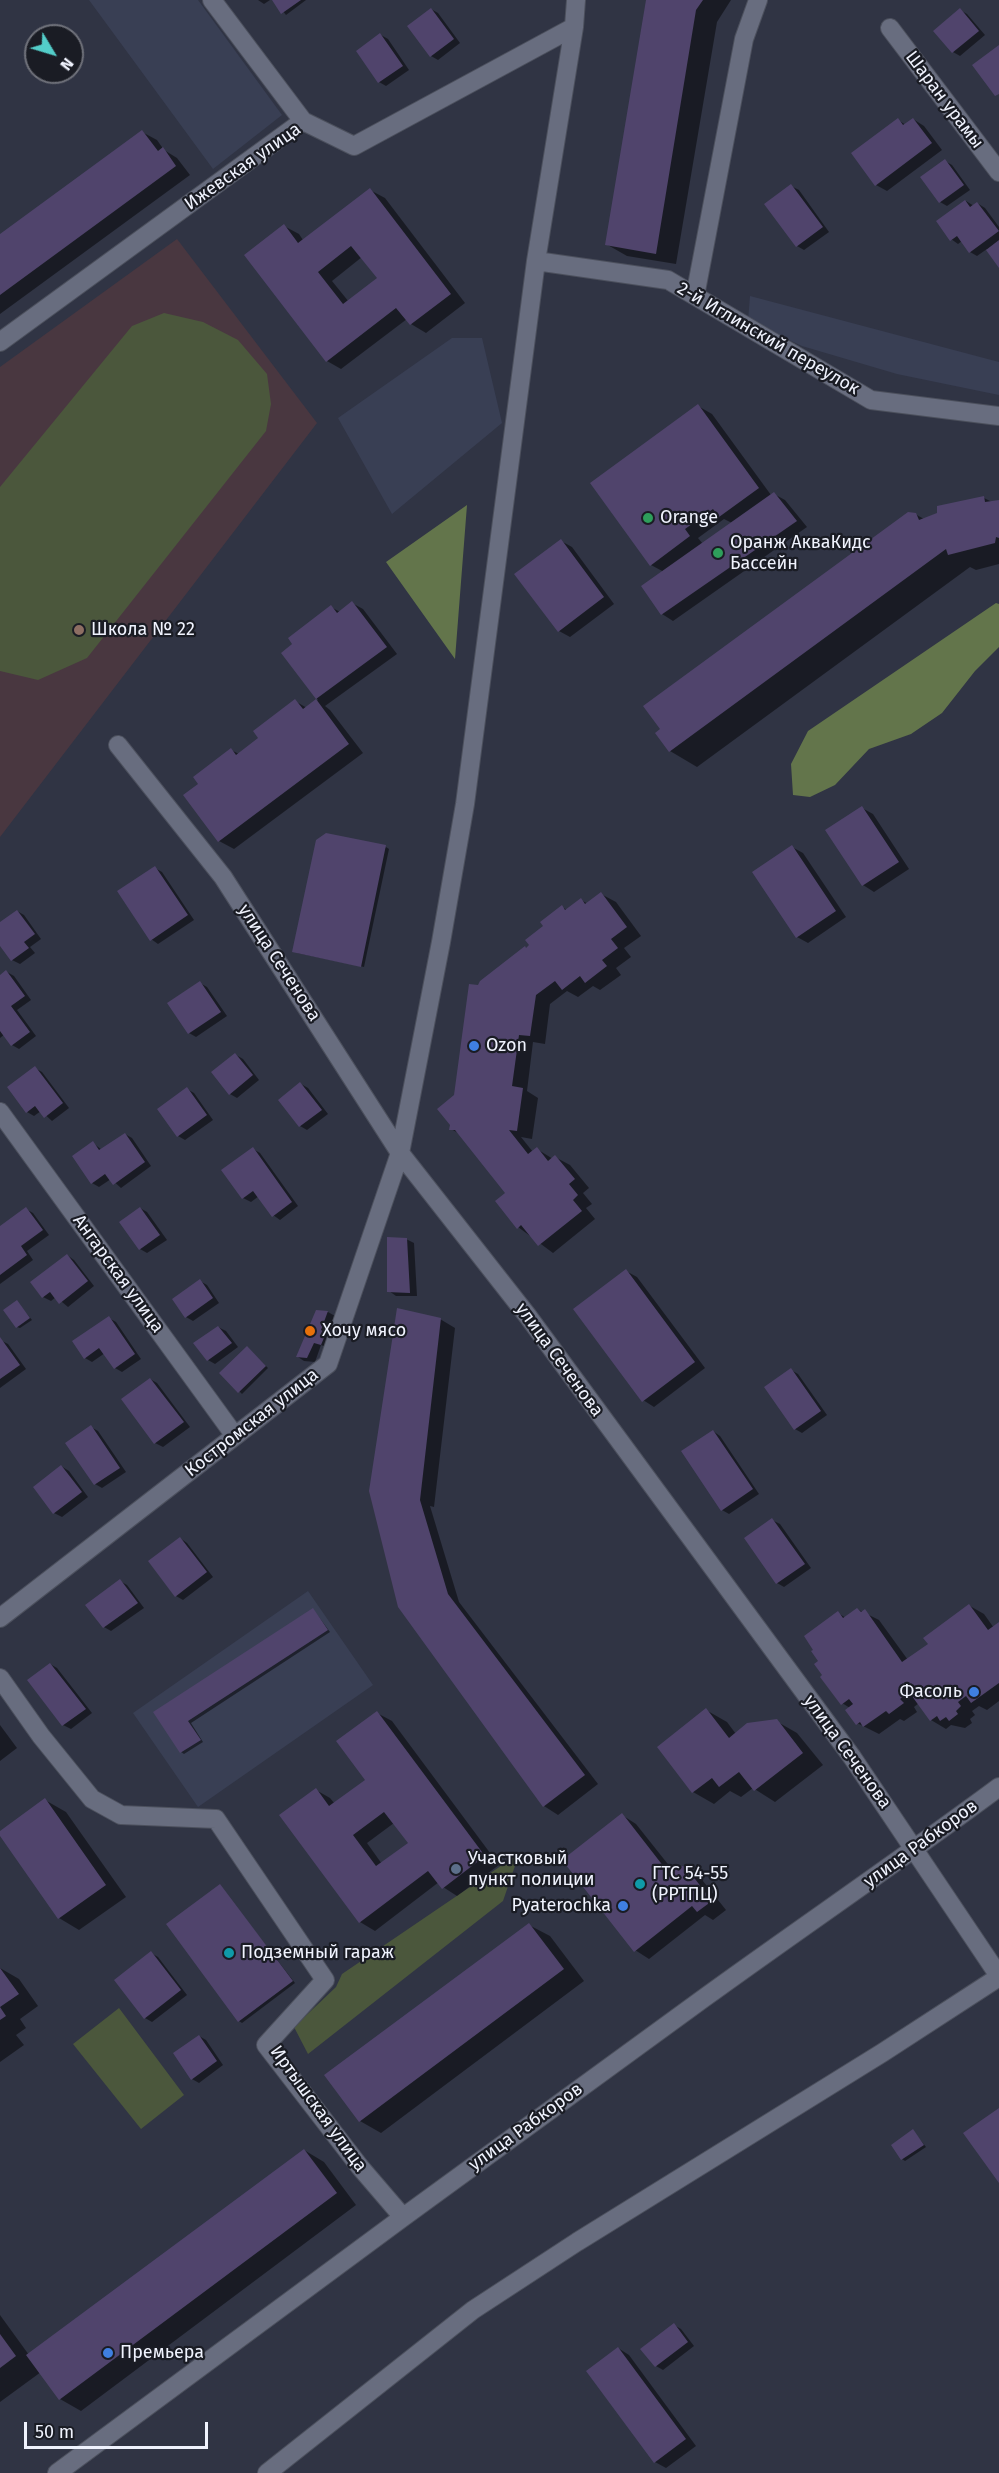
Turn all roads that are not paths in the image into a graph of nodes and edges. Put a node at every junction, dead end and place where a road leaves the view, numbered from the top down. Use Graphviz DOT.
graph roads {
  1 [pos="212,0"];
  2 [pos="576,0"];
  3 [pos="758,0"];
  4 [pos="574,27"];
  5 [pos="890,28"];
  6 [pos="303,121"];
  7 [pos="999,172"];
  8 [pos="536,261"];
  9 [pos="695,296"];
  10 [pos="0,342"];
  11 [pos="999,416"];
  12 [pos="118,745"];
  13 [pos="0,1112"];
  14 [pos="400,1153"];
  15 [pos="235,1436"];
  16 [pos="0,1618"];
  17 [pos="0,1678"];
  18 [pos="999,1787"];
  19 [pos="916,1849"];
  20 [pos="999,1977"];
  21 [pos="402,2216"];
  22 [pos="57,2473"];
  23 [pos="267,2473"];
  1 -- 6 [label="street"];
  2 -- 4 [label="street"];
  3 -- 9 [label="street"];
  4 -- 6 [label="street, Ижевская улица"];
  4 -- 8 [label="street, Костромская улица"];
  5 -- 7 [label="street, Шаран урамы"];
  6 -- 10 [label="street, Ижевская улица"];
  8 -- 9 [label="street, 2-й Иглинский переулок"];
  8 -- 14 [label="street, Костромская улица"];
  9 -- 11 [label="street, 2-й Иглинский переулок"];
  12 -- 14 [label="street, улица Сеченова"];
  13 -- 15 [label="street, Ангарская улица"];
  14 -- 15 [label="street, Костромская улица"];
  14 -- 19 [label="street, улица Сеченова"];
  15 -- 16 [label="street, Костромская улица"];
  17 -- 21 [label="street, Иртышская улица"];
  18 -- 19 [label="street, улица Рабкоров"];
  19 -- 20 [label="street, улица Сеченова"];
  19 -- 21 [label="street, улица Рабкоров"];
  20 -- 23 [label="street"];
  21 -- 22 [label="street, улица Рабкоров"];
}
